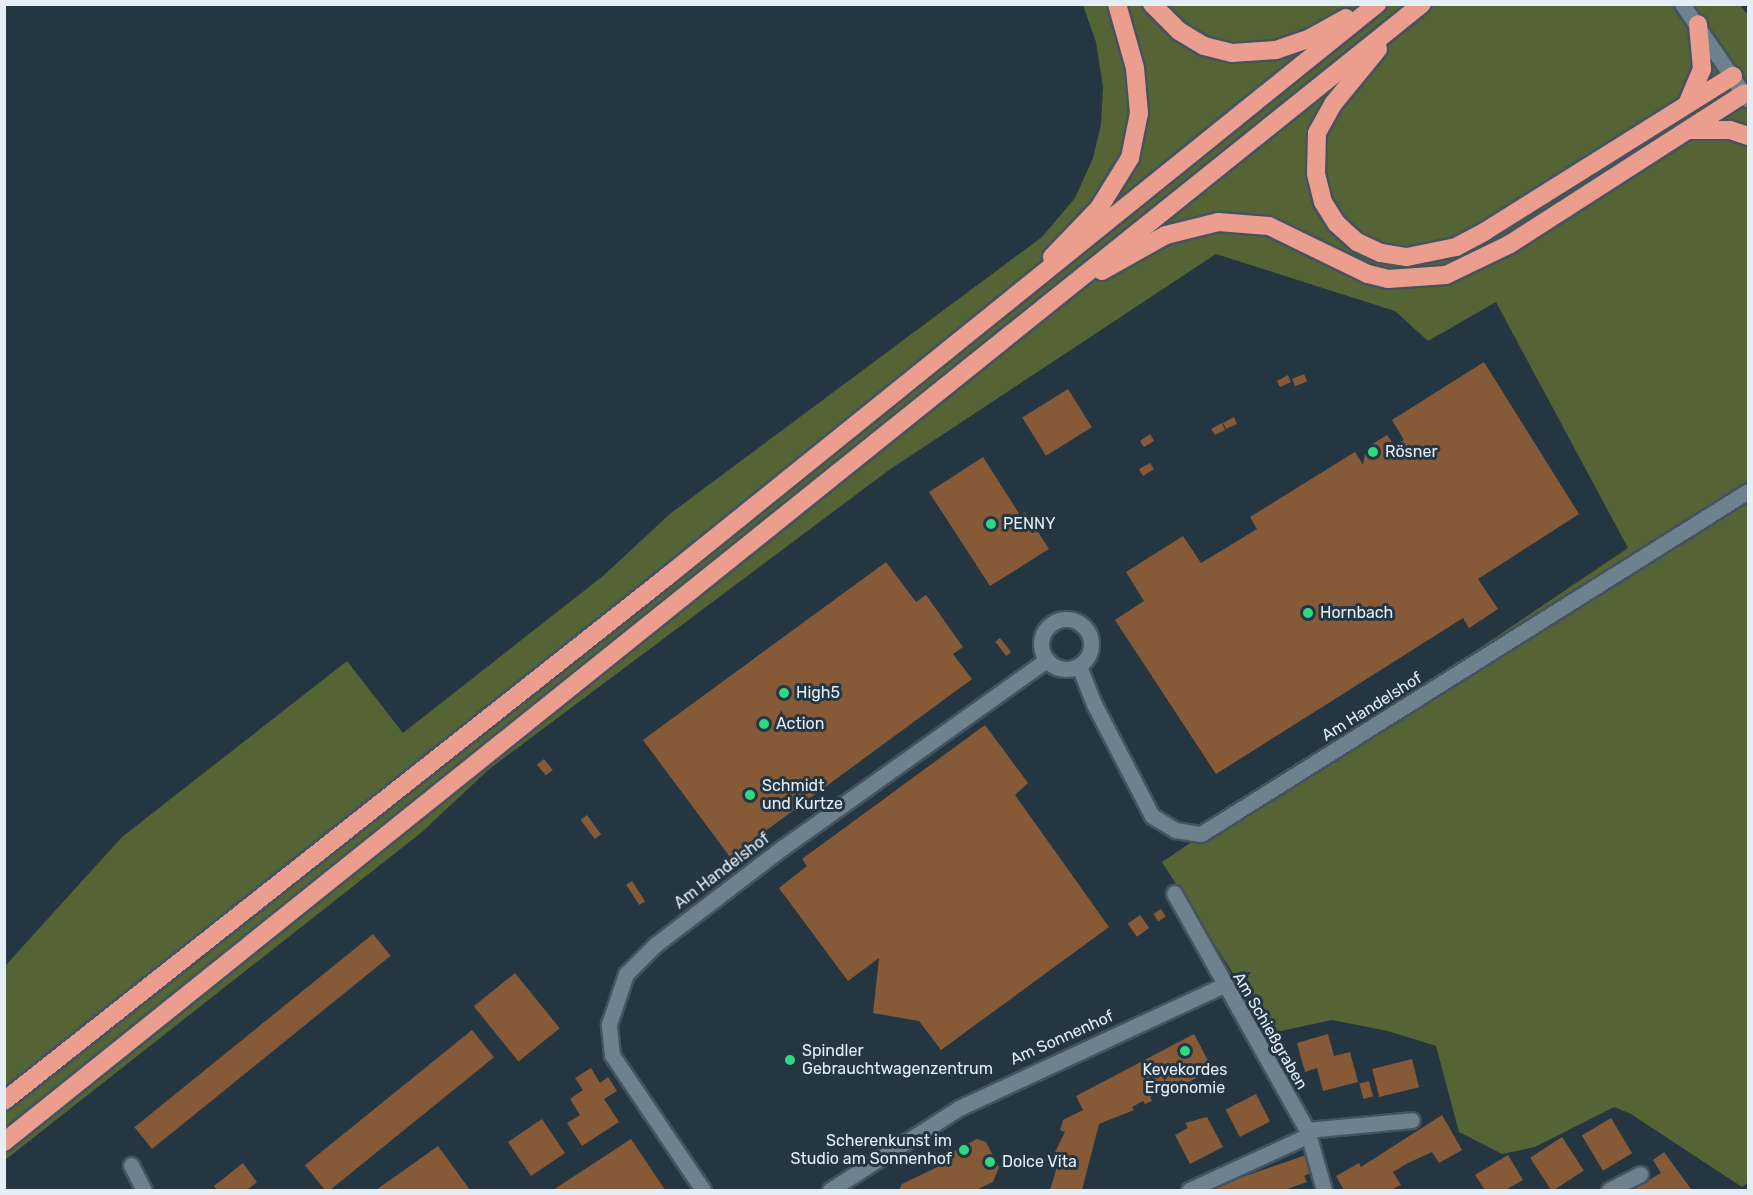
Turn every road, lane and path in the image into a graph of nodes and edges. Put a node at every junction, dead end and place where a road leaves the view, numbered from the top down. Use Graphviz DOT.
graph roads {
  1 [pos="1117,4"];
  2 [pos="1152,4"];
  3 [pos="1368,4"];
  4 [pos="1377,4"];
  5 [pos="1422,4"];
  6 [pos="1682,4"];
  7 [pos="1400,22"];
  8 [pos="1698,24"];
  9 [pos="1733,76"];
  10 [pos="1747,97"];
  11 [pos="1687,103"];
  12 [pos="1688,130"];
  13 [pos="1749,136"];
  14 [pos="1074,284"];
  15 [pos="1025,289"];
  16 [pos="1749,491"];
  17 [pos="1047,660"];
  18 [pos="1079,666"];
  19 [pos="1174,893"];
  20 [pos="1222,986"];
  21 [pos="4,1101"];
  22 [pos="1412,1120"];
  23 [pos="1308,1133"];
  24 [pos="4,1143"];
  25 [pos="131,1165"];
  26 [pos="1640,1174"];
  27 [pos="144,1191"];
  28 [pos="703,1191"];
  29 [pos="830,1191"];
  30 [pos="1189,1191"];
  31 [pos="1324,1191"];
  32 [pos="1609,1191"];
  1 -- 15 [label="highway"];
  2 -- 3 [label="highway"];
  4 -- 15 [label="highway"];
  5 -- 7 [label="highway"];
  6 -- 8 [label="street"];
  7 -- 11 [label="highway"];
  7 -- 14 [label="highway"];
  8 -- 9 [label="street"];
  8 -- 11 [label="highway"];
  9 -- 10 [label="street"];
  9 -- 11 [label="highway"];
  10 -- 12 [label="highway"];
  12 -- 13 [label="highway"];
  12 -- 14 [label="highway"];
  14 -- 24 [label="highway"];
  15 -- 21 [label="highway"];
  16 -- 18 [label="street, Am Handelshof"];
  17 -- 18 [label="street"];
  17 -- 18 [label="street"];
  17 -- 28 [label="street, Am Handelshof"];
  19 -- 20 [label="street, Am Schießgraben"];
  20 -- 23 [label="street, Am Schießgraben"];
  20 -- 29 [label="street, Am Sonnenhof"];
  22 -- 23 [label="street"];
  23 -- 30 [label="street"];
  23 -- 31 [label="street, Am Schießgraben"];
  25 -- 27 [label="street"];
  26 -- 32 [label="street"];
}
